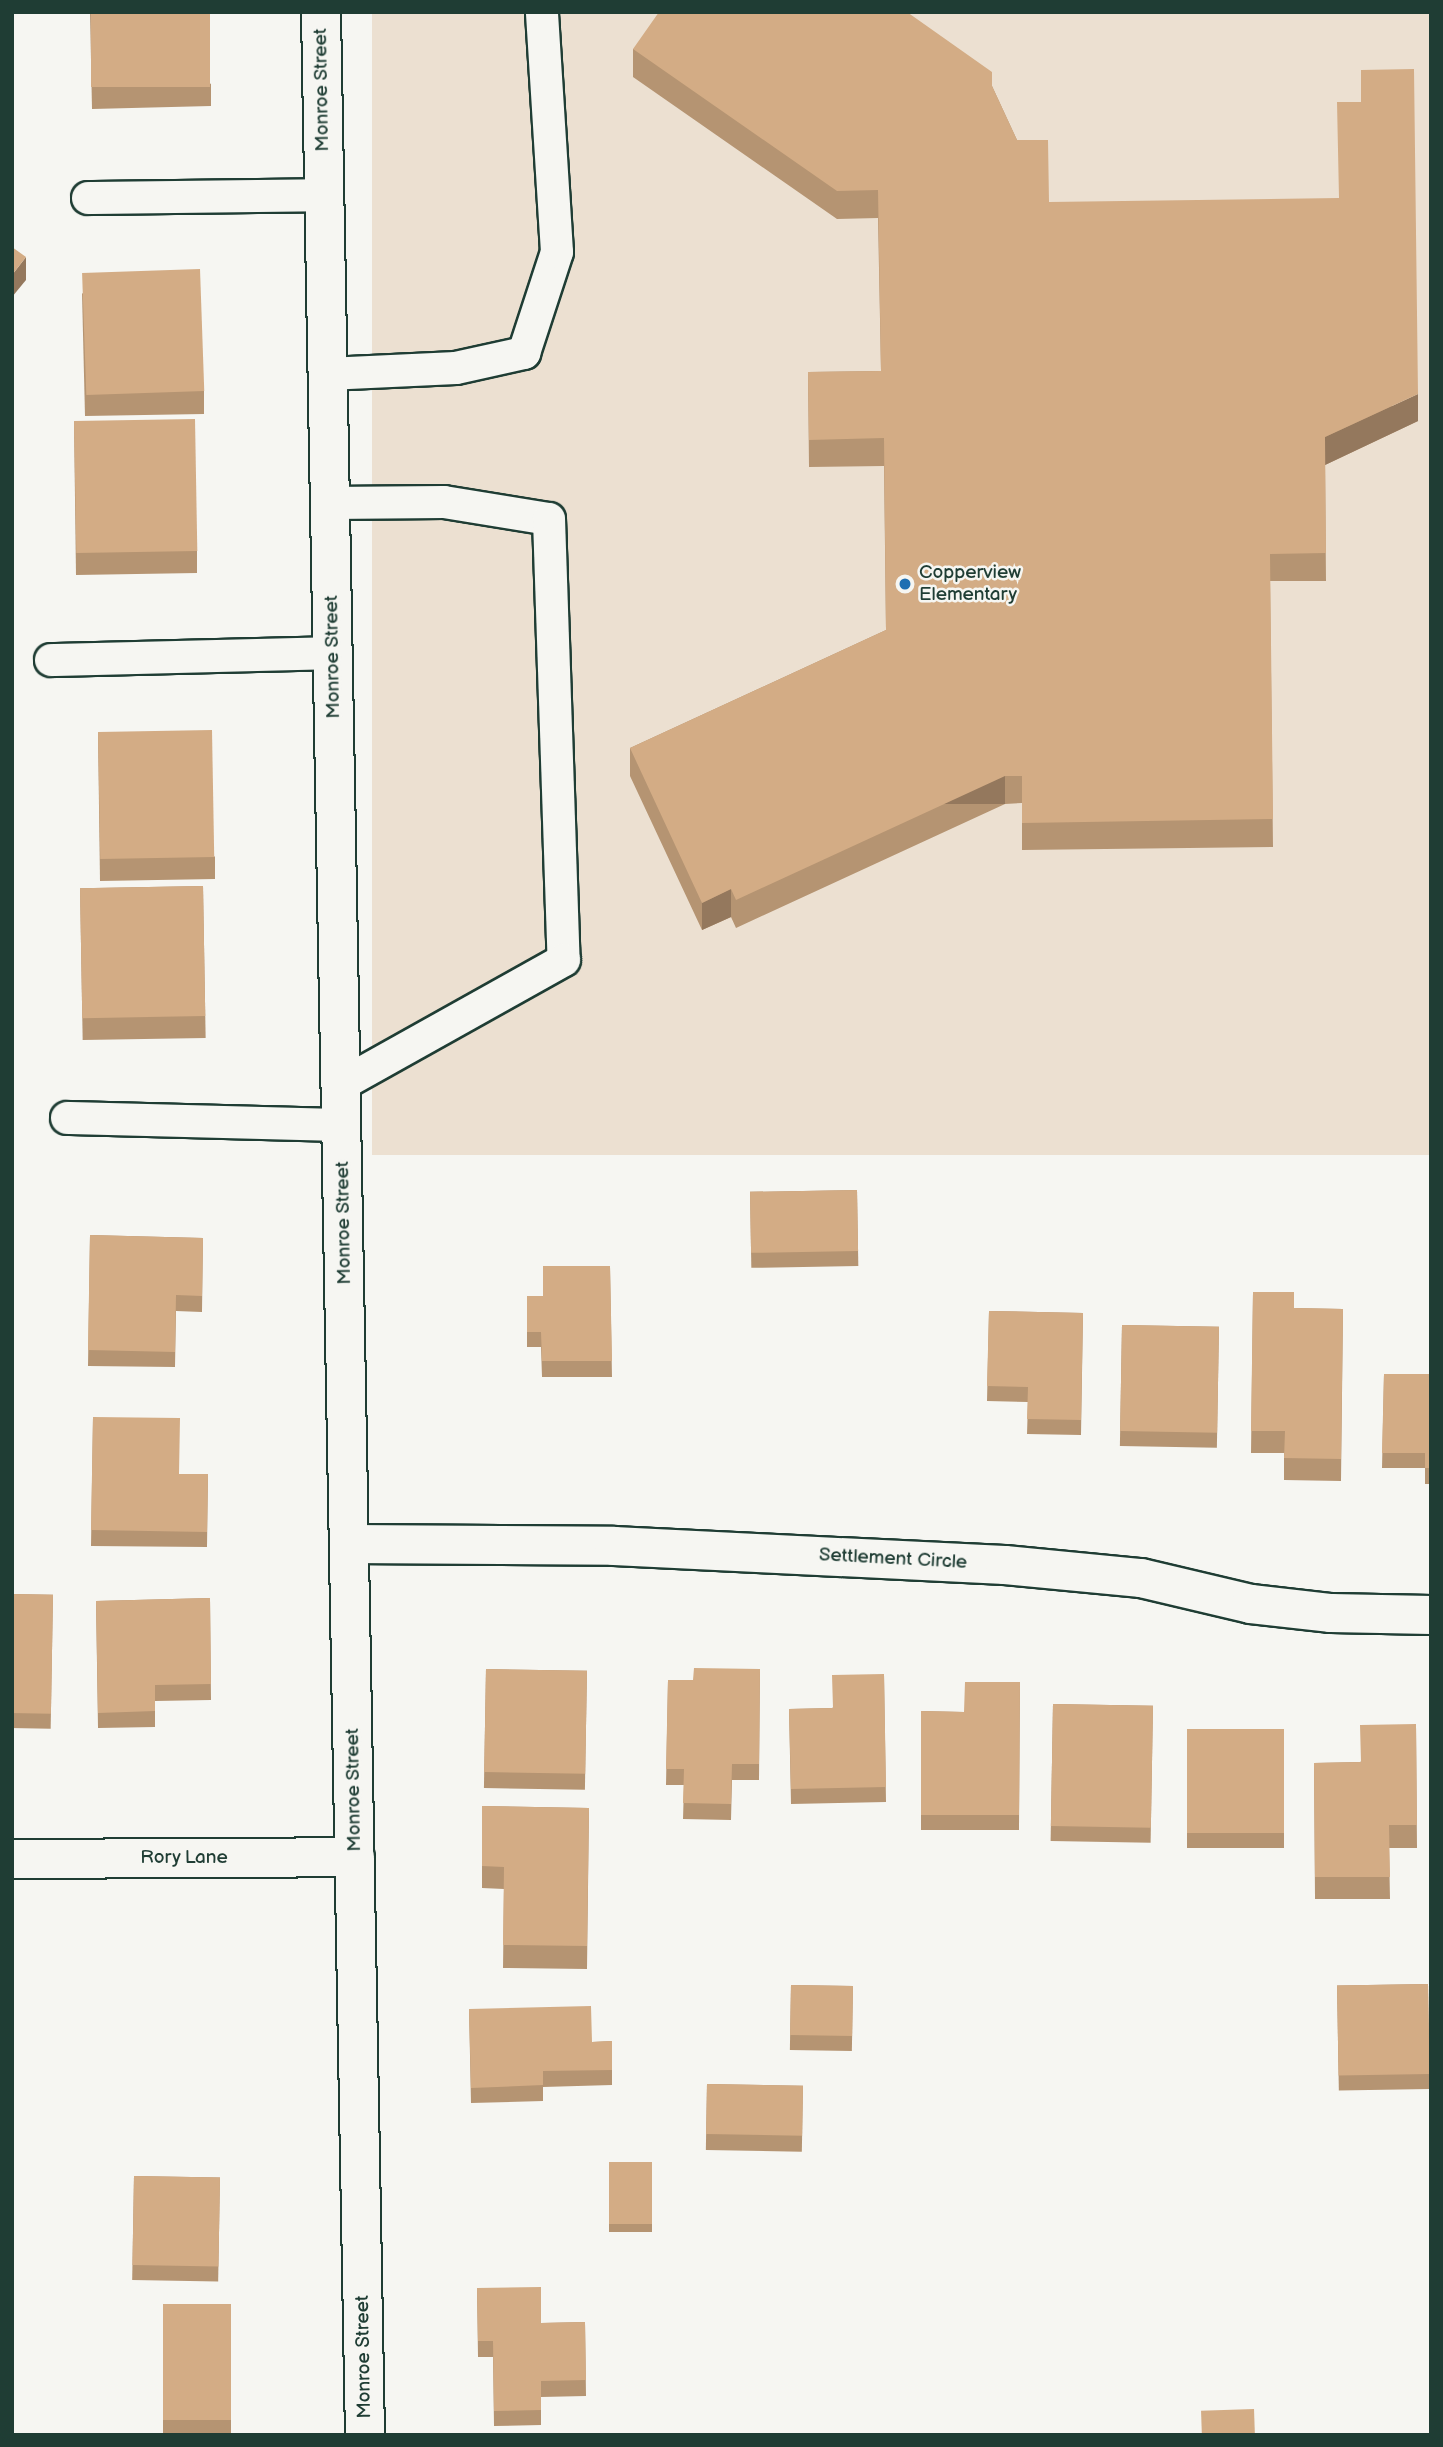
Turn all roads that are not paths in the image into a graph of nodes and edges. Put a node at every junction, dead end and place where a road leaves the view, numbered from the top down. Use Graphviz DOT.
graph roads {
  1 [pos="320,12"];
  2 [pos="542,12"];
  3 [pos="324,195"];
  4 [pos="88,198"];
  5 [pos="327,373"];
  6 [pos="329,503"];
  7 [pos="332,653"];
  8 [pos="51,660"];
  9 [pos="342,1084"];
  10 [pos="66,1118"];
  11 [pos="342,1125"];
  12 [pos="351,1544"];
  13 [pos="1431,1615"];
  14 [pos="355,1857"];
  15 [pos="12,1859"];
  16 [pos="365,2435"];
  1 -- 3 [label="street, Monroe Street"];
  2 -- 5 [label="lane"];
  3 -- 4 [label="lane"];
  3 -- 5 [label="street, Monroe Street"];
  5 -- 6 [label="street, Monroe Street"];
  6 -- 7 [label="street, Monroe Street"];
  6 -- 9 [label="lane"];
  7 -- 8 [label="lane"];
  7 -- 9 [label="street, Monroe Street"];
  9 -- 11 [label="street, Monroe Street"];
  10 -- 11 [label="lane"];
  11 -- 12 [label="street, Monroe Street"];
  12 -- 13 [label="street, Settlement Circle"];
  12 -- 14 [label="street, Monroe Street"];
  14 -- 15 [label="street, Rory Lane"];
  14 -- 16 [label="street, Monroe Street"];
}
